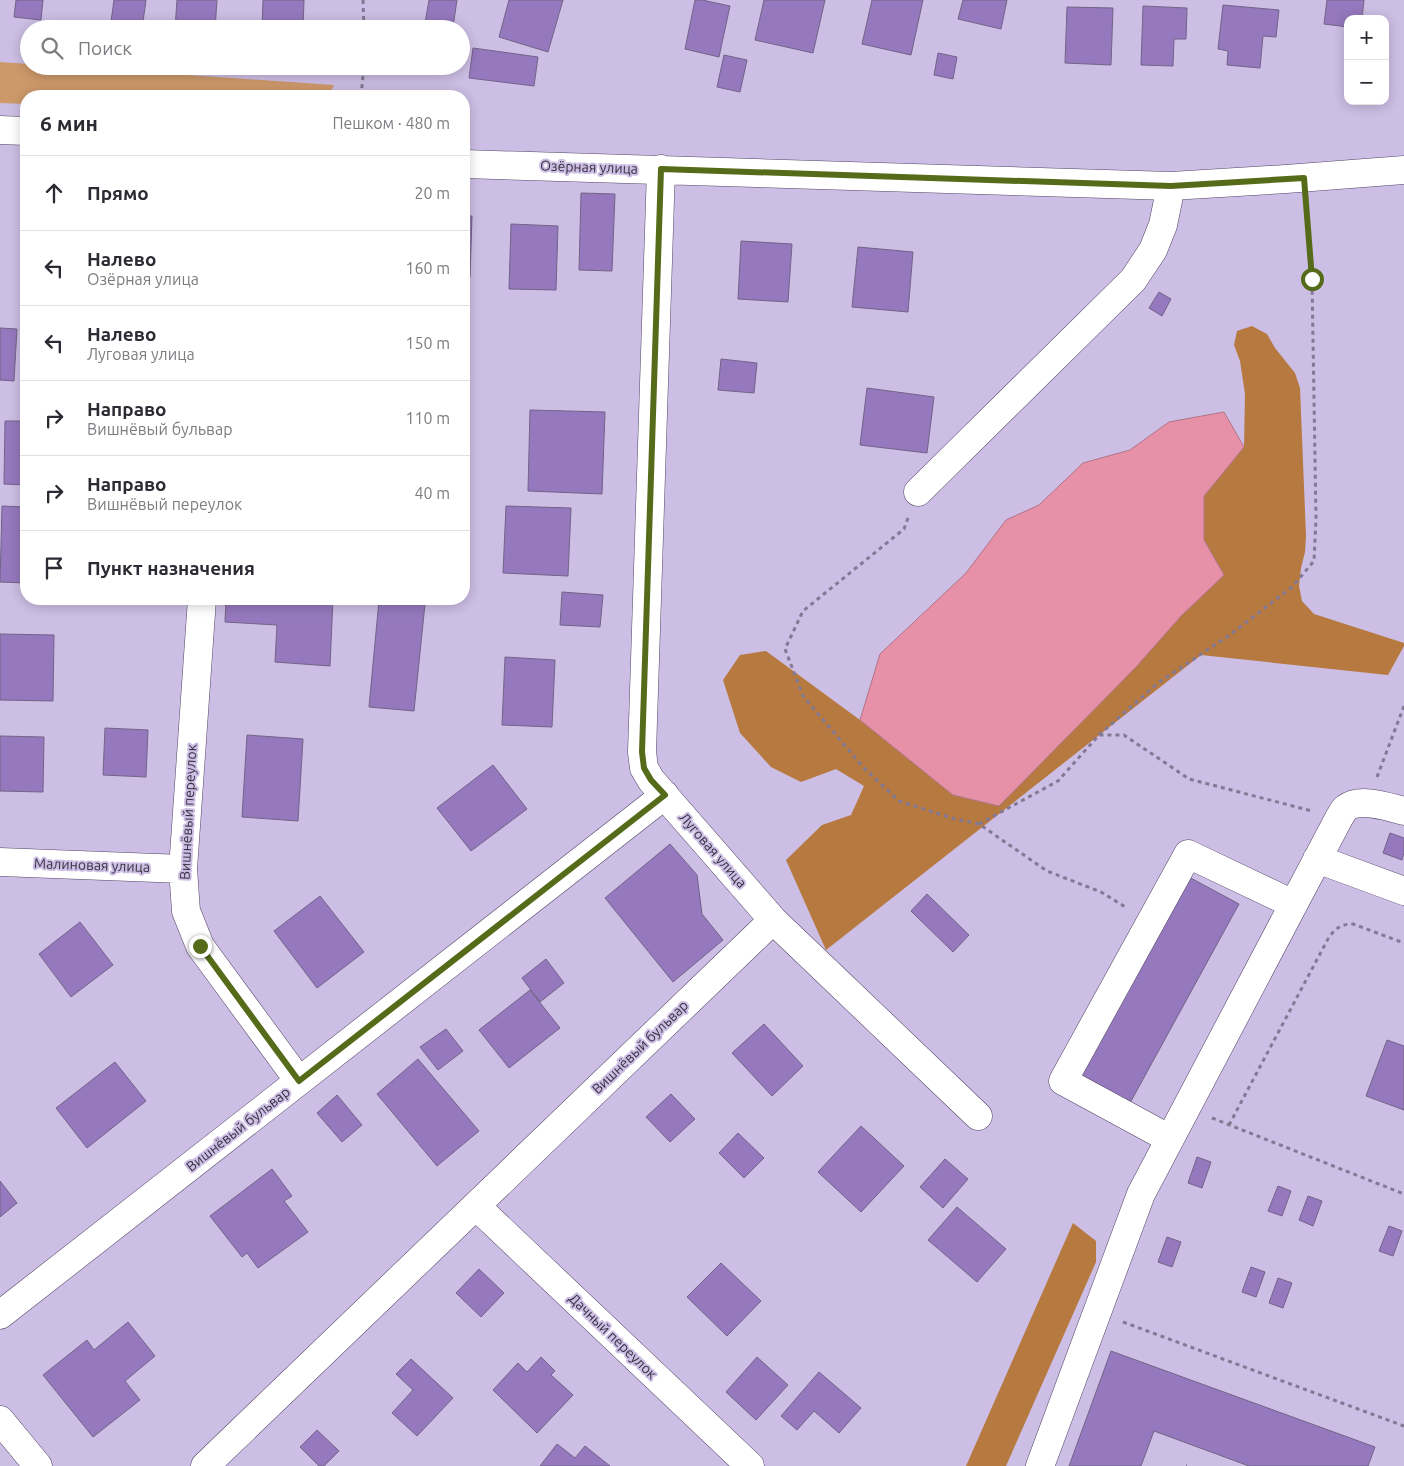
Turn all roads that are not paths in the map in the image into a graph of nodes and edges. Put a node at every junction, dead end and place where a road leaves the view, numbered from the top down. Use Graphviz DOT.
graph roads {
  1 [pos="0,130"];
  2 [pos="20,131"];
  3 [pos="470,164"];
  4 [pos="661,169"];
  5 [pos="1404,170"];
  6 [pos="1171,186"];
  7 [pos="918,492"];
  8 [pos="202,605"];
  9 [pos="665,795"];
  10 [pos="1404,811"];
  11 [pos="1317,859"];
  12 [pos="0,862"];
  13 [pos="183,869"];
  14 [pos="1404,891"];
  15 [pos="1293,904"];
  16 [pos="773,920"];
  17 [pos="299,1081"];
  18 [pos="978,1116"];
  19 [pos="1170,1139"];
  20 [pos="476,1206"];
  21 [pos="0,1315"];
  22 [pos="0,1420"];
  23 [pos="38,1466"];
  24 [pos="205,1466"];
  25 [pos="750,1466"];
  26 [pos="1040,1466"];
  1 -- 2 [label="street"];
  3 -- 4 [label="street, Озёрная улица"];
  4 -- 6 [label="street, Озёрная улица"];
  4 -- 9 [label="street, Луговая улица"];
  5 -- 6 [label="street, Озёрная улица"];
  6 -- 7 [label="street"];
  8 -- 13 [label="street, Вишнёвый переулок"];
  9 -- 16 [label="street, Луговая улица"];
  9 -- 17 [label="street, Вишнёвый бульвар"];
  10 -- 11 [label="street"];
  11 -- 14 [label="street"];
  11 -- 15 [label="street"];
  12 -- 13 [label="street, Малиновая улица"];
  13 -- 17 [label="street, Вишнёвый переулок"];
  15 -- 19 [label="street"];
  15 -- 19 [label="street"];
  16 -- 18 [label="street, Луговая улица"];
  16 -- 20 [label="street, Вишнёвый бульвар"];
  17 -- 21 [label="street, Вишнёвый бульвар"];
  19 -- 26 [label="street"];
  20 -- 24 [label="street, Вишнёвый бульвар"];
  20 -- 25 [label="street, Дачный переулок"];
  22 -- 23 [label="street"];
}
